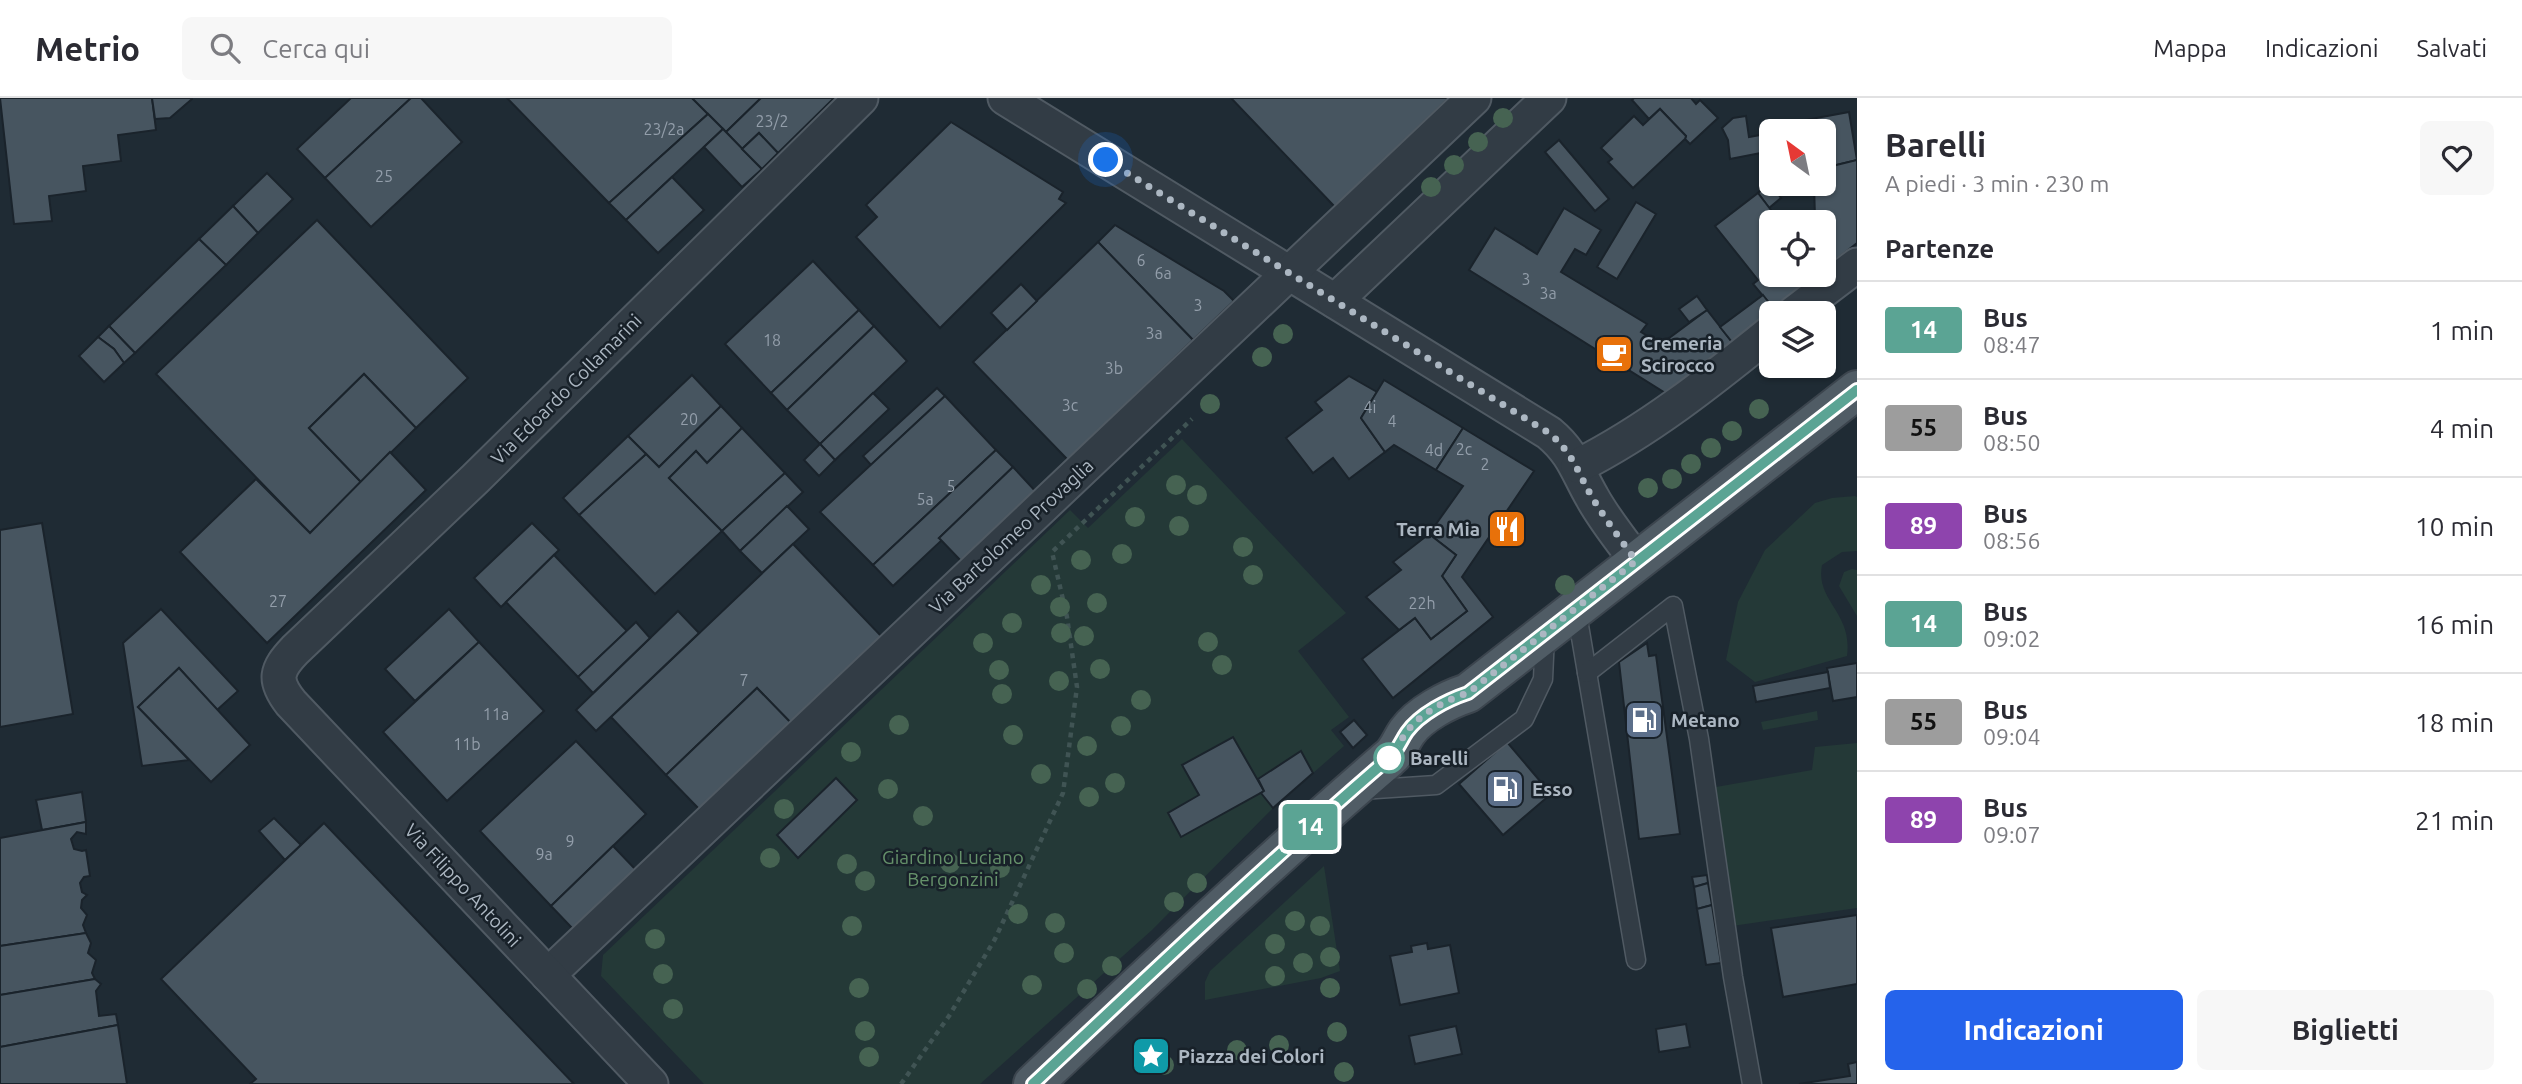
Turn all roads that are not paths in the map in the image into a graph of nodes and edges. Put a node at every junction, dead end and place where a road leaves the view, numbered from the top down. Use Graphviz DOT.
graph roads {
  1 [pos="861,98"];
  2 [pos="1005,98"];
  3 [pos="1474,98"];
  4 [pos="1549,98"];
  5 [pos="1857,264"];
  6 [pos="1290,273"];
  7 [pos="1335,301"];
  8 [pos="1809,301"];
  9 [pos="1759,342"];
  10 [pos="1857,390"];
  11 [pos="1578,466"];
  12 [pos="1636,561"];
  13 [pos="1576,608"];
  14 [pos="1545,633"];
  15 [pos="1587,673"];
  16 [pos="279,683"];
  17 [pos="1351,790"];
  18 [pos="1636,960"];
  19 [pos="548,975"];
  20 [pos="651,1084"];
  21 [pos="1032,1084"];
  22 [pos="1752,1084"];
  1 -- 16 [label="street, Via Edoardo Collamarini"];
  2 -- 6 [label="street"];
  3 -- 6 [label="street, Via Bartolomeo Provaglia"];
  4 -- 7 [label="street"];
  5 -- 8 [label="street"];
  6 -- 7 [label="street"];
  6 -- 19 [label="street, Via Bartolomeo Provaglia"];
  7 -- 11 [label="street"];
  9 -- 11 [label="street"];
  10 -- 12 [label="main road"];
  11 -- 12 [label="street"];
  12 -- 13 [label="main road"];
  13 -- 14 [label="main road"];
  13 -- 15 [label="lane"];
  14 -- 17 [label="main road"];
  14 -- 17 [label="lane"];
  15 -- 18 [label="lane"];
  15 -- 22 [label="lane"];
  16 -- 19 [label="street, Via Filippo Antolini"];
  17 -- 21 [label="main road"];
  19 -- 20 [label="street, Via Filippo Antolini"];
}
